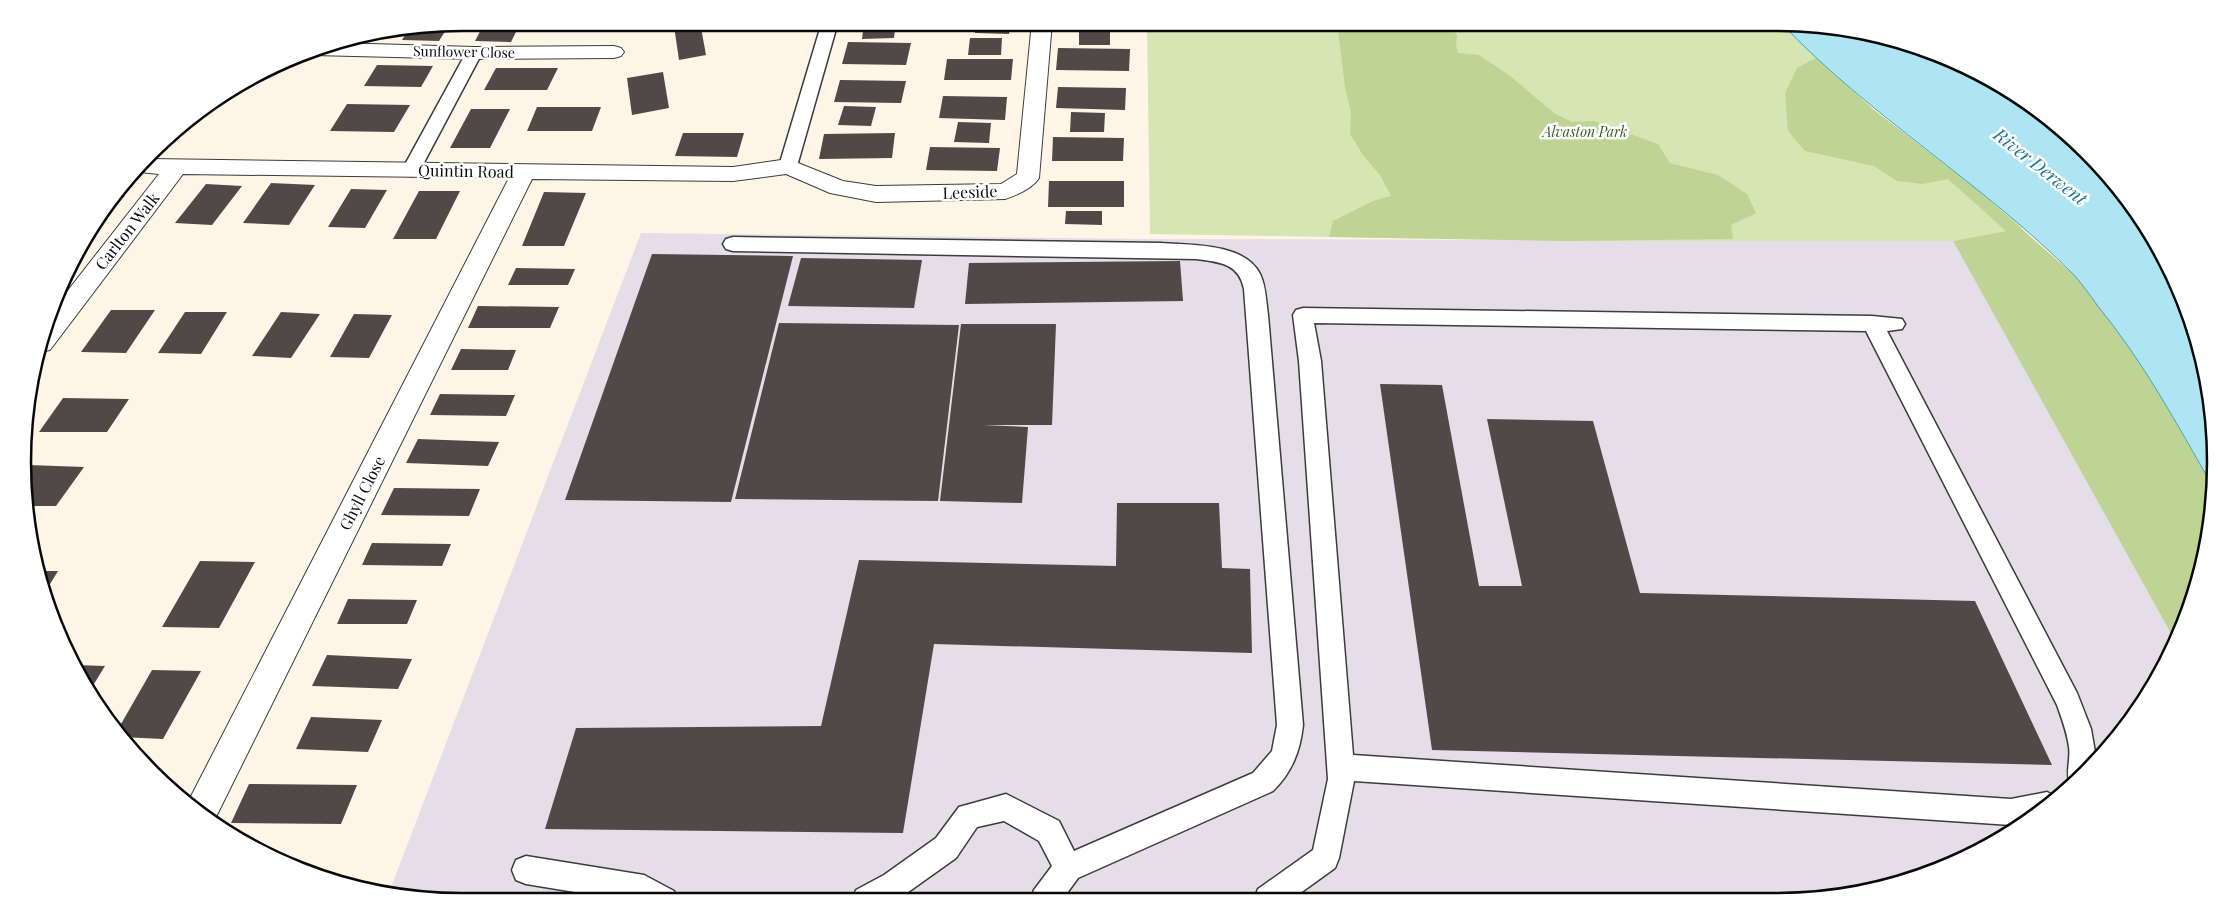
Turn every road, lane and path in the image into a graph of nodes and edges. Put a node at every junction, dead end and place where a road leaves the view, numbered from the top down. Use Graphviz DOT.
graph roads {
  1 [pos="827,31"];
  2 [pos="1041,31"];
  3 [pos="339,50"];
  4 [pos="614,52"];
  5 [pos="474,53"];
  6 [pos="149,166"];
  7 [pos="177,166"];
  8 [pos="788,166"];
  9 [pos="411,170"];
  10 [pos="524,172"];
  11 [pos="733,244"];
  12 [pos="53,327"];
  13 [pos="2083,765"];
  14 [pos="1341,767"];
  15 [pos="204,807"];
  16 [pos="2033,808"];
  17 [pos="1068,868"];
  18 [pos="526,870"];
  19 [pos="651,893"];
  20 [pos="879,893"];
  21 [pos="1049,893"];
  22 [pos="1276,893"];
  1 -- 8 [label="lane"];
  2 -- 8 [label="street, Leeside"];
  3 -- 5 [label="street, Sunflower Close"];
  4 -- 5 [label="street, Sunflower Close"];
  5 -- 9 [label="lane"];
  6 -- 7 [label="street, Quintin Road"];
  7 -- 9 [label="street, Quintin Road"];
  7 -- 12 [label="street, Carlton Walk"];
  8 -- 10 [label="street, Quintin Road"];
  9 -- 10 [label="street, Quintin Road"];
  10 -- 15 [label="street, Ghyll Close"];
  11 -- 17 [label="lane"];
  13 -- 14 [label="lane"];
  14 -- 16 [label="lane"];
  14 -- 22 [label="lane"];
  17 -- 20 [label="lane"];
  17 -- 21 [label="lane"];
  18 -- 19 [label="lane"];
}
